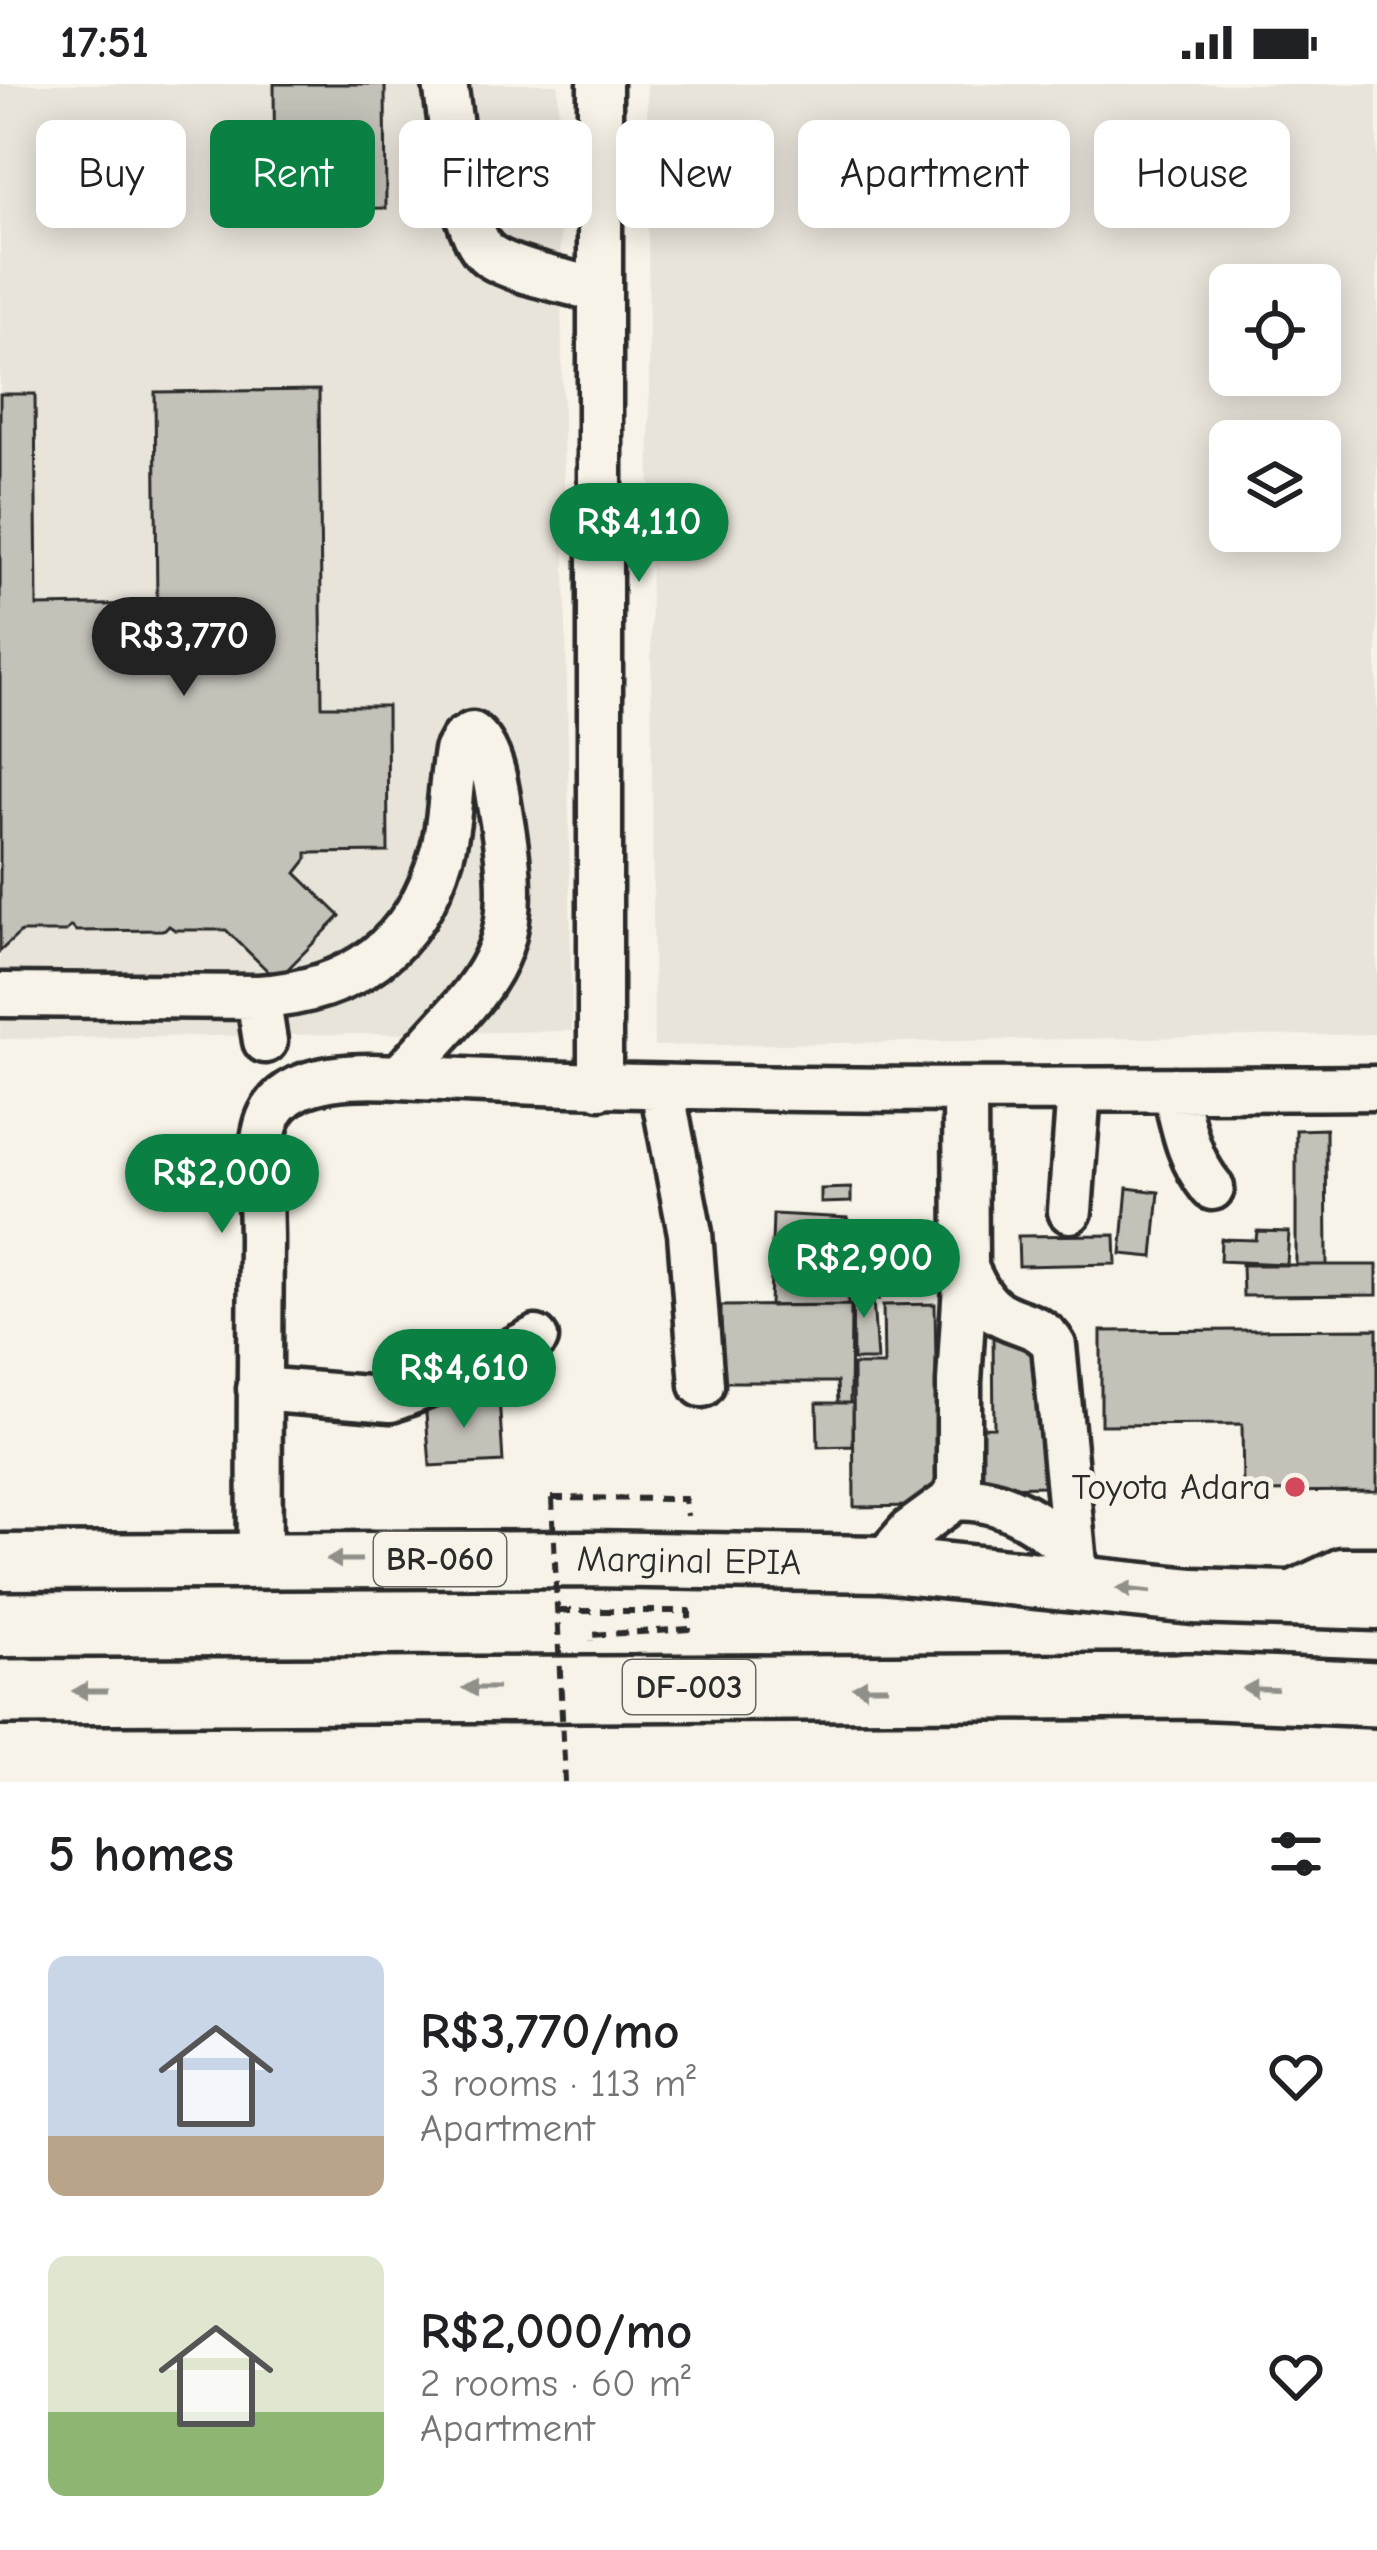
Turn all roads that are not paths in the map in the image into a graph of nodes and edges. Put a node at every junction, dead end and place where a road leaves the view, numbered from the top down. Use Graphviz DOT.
graph roads {
  1 [pos="445,84"];
  2 [pos="600,84"];
  3 [pos="599,291"];
  4 [pos="0,995"];
  5 [pos="258,998"];
  6 [pos="265,1041"];
  7 [pos="400,1077"];
  8 [pos="600,1087"];
  9 [pos="1377,1088"];
  10 [pos="662,1089"];
  11 [pos="1174,1089"];
  12 [pos="1079,1090"];
  13 [pos="964,1092"];
  14 [pos="1212,1188"];
  15 [pos="1070,1211"];
  16 [pos="966,1268"];
  17 [pos="536,1338"];
  18 [pos="702,1385"];
  19 [pos="260,1389"];
  20 [pos="953,1499"];
  21 [pos="260,1560"];
  22 [pos="0,1562"];
  23 [pos="881,1564"];
  24 [pos="1075,1569"];
  25 [pos="1377,1570"];
  26 [pos="1282,1598"];
  27 [pos="1377,1602"];
  28 [pos="0,1692"];
  29 [pos="1377,1694"];
  1 -- 3 [label="street"];
  2 -- 3 [label="street"];
  3 -- 8 [label="street"];
  4 -- 5 [label="street"];
  5 -- 6 [label="street"];
  5 -- 7 [label="street"];
  7 -- 8 [label="street"];
  7 -- 19 [label="street"];
  8 -- 10 [label="street"];
  9 -- 11 [label="street"];
  10 -- 13 [label="street"];
  10 -- 18 [label="street"];
  11 -- 12 [label="street"];
  11 -- 14 [label="street"];
  12 -- 13 [label="street"];
  12 -- 15 [label="street"];
  13 -- 16 [label="street"];
  16 -- 20 [label="street"];
  16 -- 24 [label="street"];
  17 -- 19 [label="street"];
  19 -- 21 [label="street"];
  20 -- 23 [label="street"];
  20 -- 24 [label="street"];
  21 -- 22 [label="main road, Marginal EPIA / BR-060"];
  23 -- 21 [label="main road, Marginal EPIA / BR-060, one-way"];
  23 -- 24 [label="main road, Marginal EPIA / BR-060"];
  26 -- 24 [label="main road, Marginal EPIA / BR-060, one-way"];
  25 -- 26 [label="street"];
  26 -- 27 [label="main road, Marginal EPIA / BR-060"];
  29 -- 28 [label="highway, DF-003, one-way"];
}
